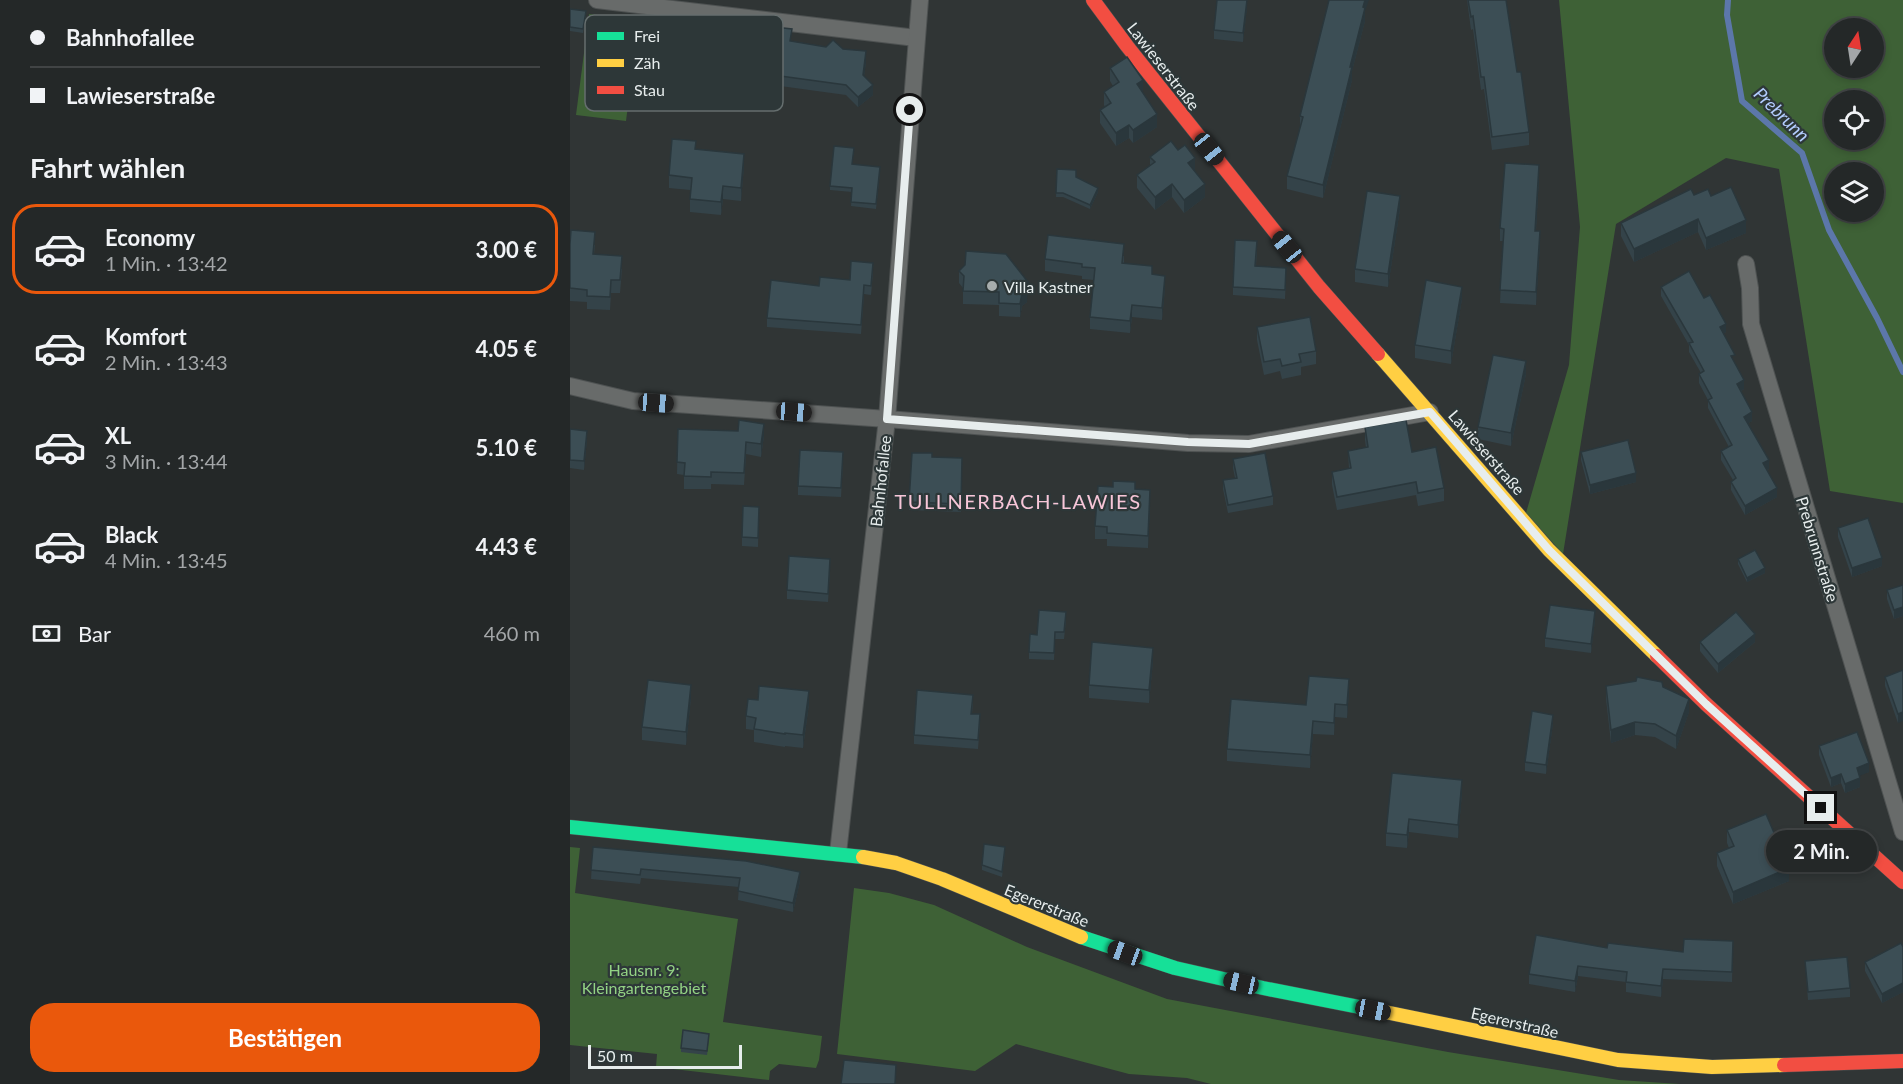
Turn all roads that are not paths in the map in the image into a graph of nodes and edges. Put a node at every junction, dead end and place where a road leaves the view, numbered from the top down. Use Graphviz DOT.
graph roads {
  1 [pos="597,0"];
  2 [pos="920,0"];
  3 [pos="1093,0"];
  4 [pos="723,15"];
  5 [pos="783,22"];
  6 [pos="916,38"];
  7 [pos="1746,264"];
  8 [pos="570,386"];
  9 [pos="1430,412"];
  10 [pos="887,419"];
  11 [pos="570,827"];
  12 [pos="1903,832"];
  13 [pos="838,854"];
  14 [pos="1903,882"];
  15 [pos="1903,1061"];
  1 -- 4 [label="street"];
  2 -- 6 [label="street, Bahnhofallee"];
  3 -- 9 [label="street, Lawieserstraße"];
  5 -- 6 [label="street"];
  6 -- 10 [label="street, Bahnhofallee"];
  7 -- 12 [label="street, Prebrunnstraße"];
  8 -- 10 [label="street"];
  9 -- 10 [label="street"];
  9 -- 14 [label="street, Lawieserstraße"];
  10 -- 13 [label="street, Bahnhofallee"];
  11 -- 13 [label="street, Egererstraße"];
  13 -- 15 [label="street, Egererstraße"];
}
